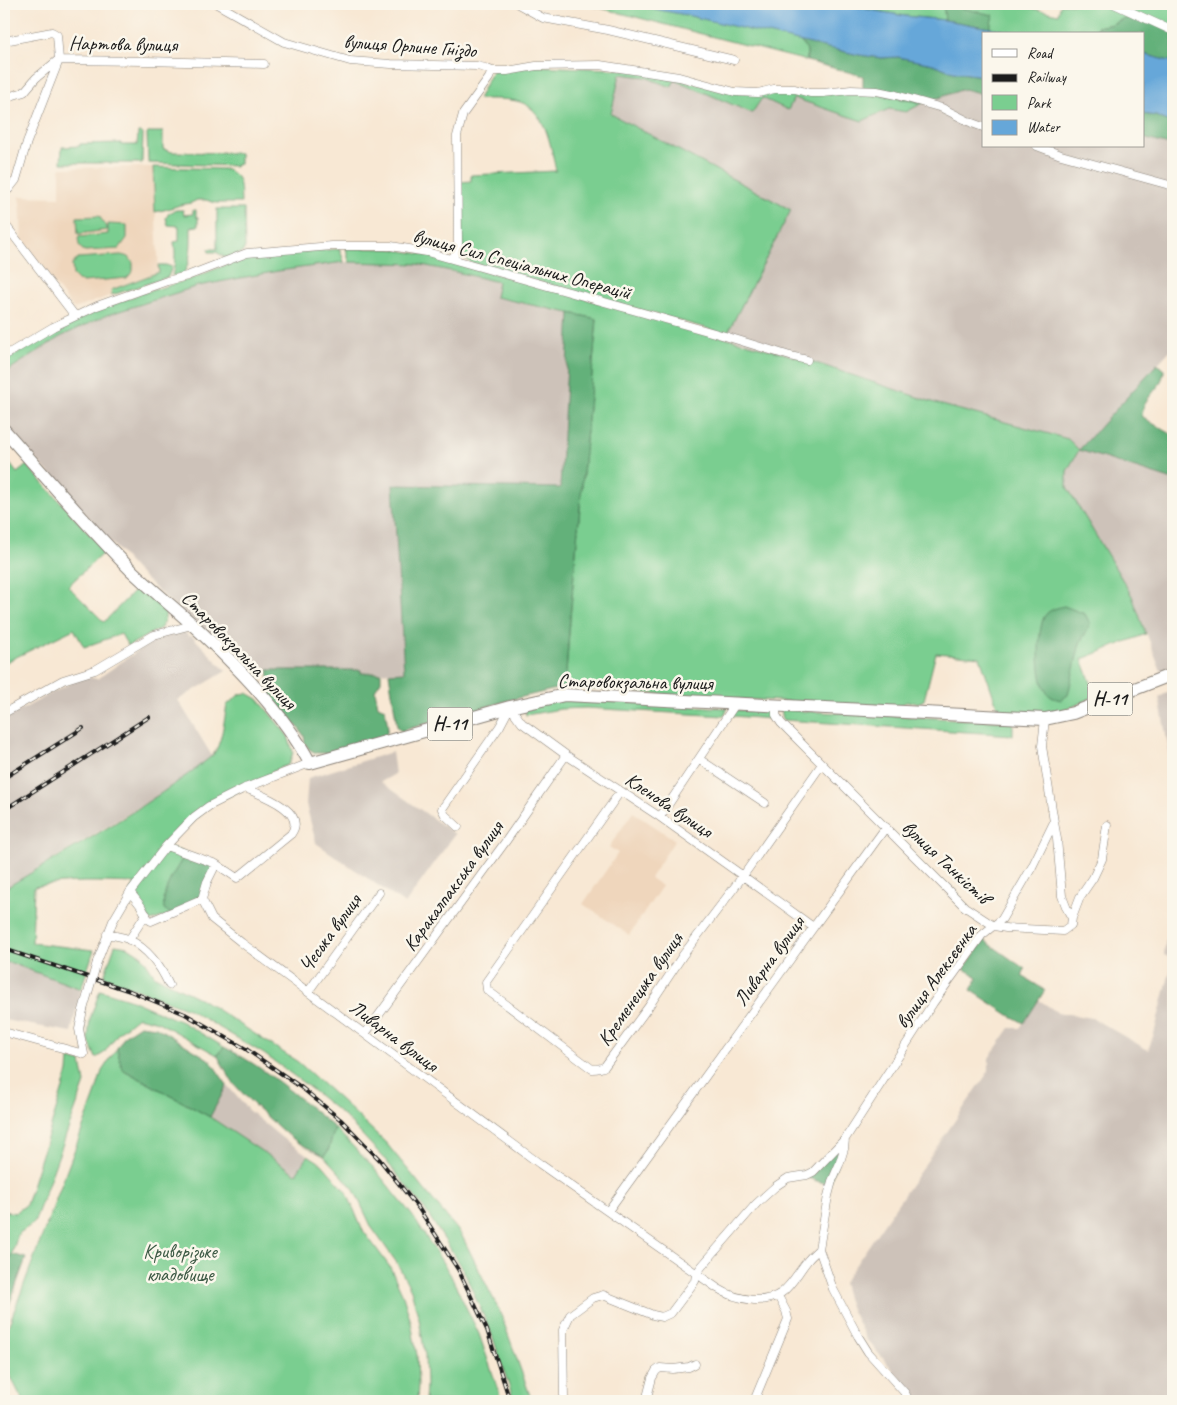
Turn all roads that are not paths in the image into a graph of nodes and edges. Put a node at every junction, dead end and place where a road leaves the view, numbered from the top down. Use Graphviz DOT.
graph roads {
  1 [pos="218,4"];
  2 [pos="518,4"];
  3 [pos="1114,4"];
  4 [pos="1173,31"];
  5 [pos="4,41"];
  6 [pos="59,60"];
  7 [pos="734,60"];
  8 [pos="264,64"];
  9 [pos="492,71"];
  10 [pos="4,98"];
  11 [pos="982,127"];
  12 [pos="1042,148"];
  13 [pos="1173,186"];
  14 [pos="4,193"];
  15 [pos="4,223"];
  16 [pos="454,259"];
  17 [pos="75,316"];
  18 [pos="4,356"];
  19 [pos="807,360"];
  20 [pos="4,430"];
  21 [pos="192,625"];
  22 [pos="1173,674"];
  23 [pos="736,703"];
  24 [pos="776,705"];
  25 [pos="510,707"];
  26 [pos="4,714"];
  27 [pos="1045,720"];
  28 [pos="566,755"];
  29 [pos="699,759"];
  30 [pos="310,763"];
  31 [pos="822,764"];
  32 [pos="245,788"];
  33 [pos="620,792"];
  34 [pos="765,803"];
  35 [pos="660,818"];
  36 [pos="1054,822"];
  37 [pos="1107,825"];
  38 [pos="886,827"];
  39 [pos="458,828"];
  40 [pos="166,846"];
  41 [pos="216,864"];
  42 [pos="743,876"];
  43 [pos="130,892"];
  44 [pos="379,893"];
  45 [pos="202,899"];
  46 [pos="146,914"];
  47 [pos="1072,918"];
  48 [pos="994,926"];
  49 [pos="813,927"];
  50 [pos="107,934"];
  51 [pos="130,940"];
  52 [pos="169,985"];
  53 [pos="308,992"];
  54 [pos="4,1032"];
  55 [pos="365,1034"];
  56 [pos="845,1139"];
  57 [pos="608,1211"];
  58 [pos="819,1249"];
  59 [pos="696,1274"];
  60 [pos="778,1296"];
  61 [pos="695,1364"];
  62 [pos="564,1401"];
  63 [pos="646,1401"];
  64 [pos="754,1401"];
  65 [pos="909,1401"];
  1 -- 9 [label="street, вулиця Орлине Гніздо"];
  2 -- 7 [label="street"];
  3 -- 4 [label="street"];
  5 -- 6 [label="street, Нартова вулиця"];
  6 -- 8 [label="street, Нартова вулиця"];
  6 -- 10 [label="street"];
  6 -- 14 [label="street"];
  9 -- 11 [label="street, вулиця Орлине Гніздо"];
  9 -- 16 [label="street"];
  12 -- 13 [label="street"];
  15 -- 17 [label="street"];
  16 -- 17 [label="street, вулиця Сил Спеціальних Операцій"];
  16 -- 19 [label="street, вулиця Сил Спеціальних Операцій"];
  17 -- 18 [label="street, вулиця Сил Спеціальних Операцій"];
  20 -- 21 [label="main road, Старовокзальна вулиця"];
  21 -- 26 [label="street"];
  21 -- 30 [label="main road, Старовокзальна вулиця"];
  22 -- 27 [label="main road, Старовокзальна вулиця / Н-11"];
  23 -- 24 [label="main road, Старовокзальна вулиця / Н-11"];
  23 -- 25 [label="main road, Старовокзальна вулиця / Н-11"];
  23 -- 29 [label="street"];
  24 -- 27 [label="main road, Старовокзальна вулиця / Н-11"];
  24 -- 31 [label="street, вулиця Танкістів"];
  25 -- 28 [label="street, Кленова вулиця"];
  25 -- 30 [label="main road, Старовокзальна вулиця / Н-11"];
  25 -- 39 [label="street"];
  27 -- 36 [label="street"];
  28 -- 33 [label="street, Кленова вулиця"];
  28 -- 55 [label="street, Каракалпакська вулиця"];
  29 -- 34 [label="street"];
  29 -- 35 [label="street"];
  30 -- 32 [label="street"];
  31 -- 38 [label="street, вулиця Танкістів"];
  31 -- 42 [label="street, Кременецька вулиця"];
  32 -- 40 [label="street"];
  32 -- 41 [label="street"];
  33 -- 35 [label="street, Кленова вулиця"];
  33 -- 42 [label="street, Кременецька вулиця"];
  35 -- 42 [label="street, Кленова вулиця"];
  36 -- 47 [label="street"];
  36 -- 48 [label="street, вулиця Алексєєнка"];
  37 -- 47 [label="street"];
  38 -- 48 [label="street, вулиця Танкістів"];
  38 -- 49 [label="street, Ливарна вулиця"];
  40 -- 41 [label="street"];
  40 -- 43 [label="street"];
  41 -- 45 [label="street"];
  42 -- 49 [label="street, Кленова вулиця"];
  43 -- 46 [label="street"];
  43 -- 50 [label="street"];
  44 -- 53 [label="street, Чеська вулиця"];
  45 -- 46 [label="street"];
  45 -- 53 [label="street, Ливарна вулиця"];
  46 -- 51 [label="street"];
  47 -- 48 [label="street, вулиця Танкістів"];
  48 -- 56 [label="street, вулиця Алексєєнка"];
  49 -- 57 [label="street, Ливарна вулиця"];
  50 -- 51 [label="street"];
  50 -- 54 [label="street, bridge"];
  51 -- 52 [label="street"];
  53 -- 55 [label="street, Ливарна вулиця"];
  55 -- 57 [label="street, Ливарна вулиця"];
  56 -- 58 [label="street, вулиця Алексєєнка"];
  56 -- 59 [label="street"];
  57 -- 59 [label="street, Ливарна вулиця"];
  58 -- 60 [label="street"];
  58 -- 65 [label="street"];
  59 -- 60 [label="street, Ливарна вулиця"];
  59 -- 62 [label="street"];
  60 -- 64 [label="street"];
  61 -- 63 [label="street"];
}
